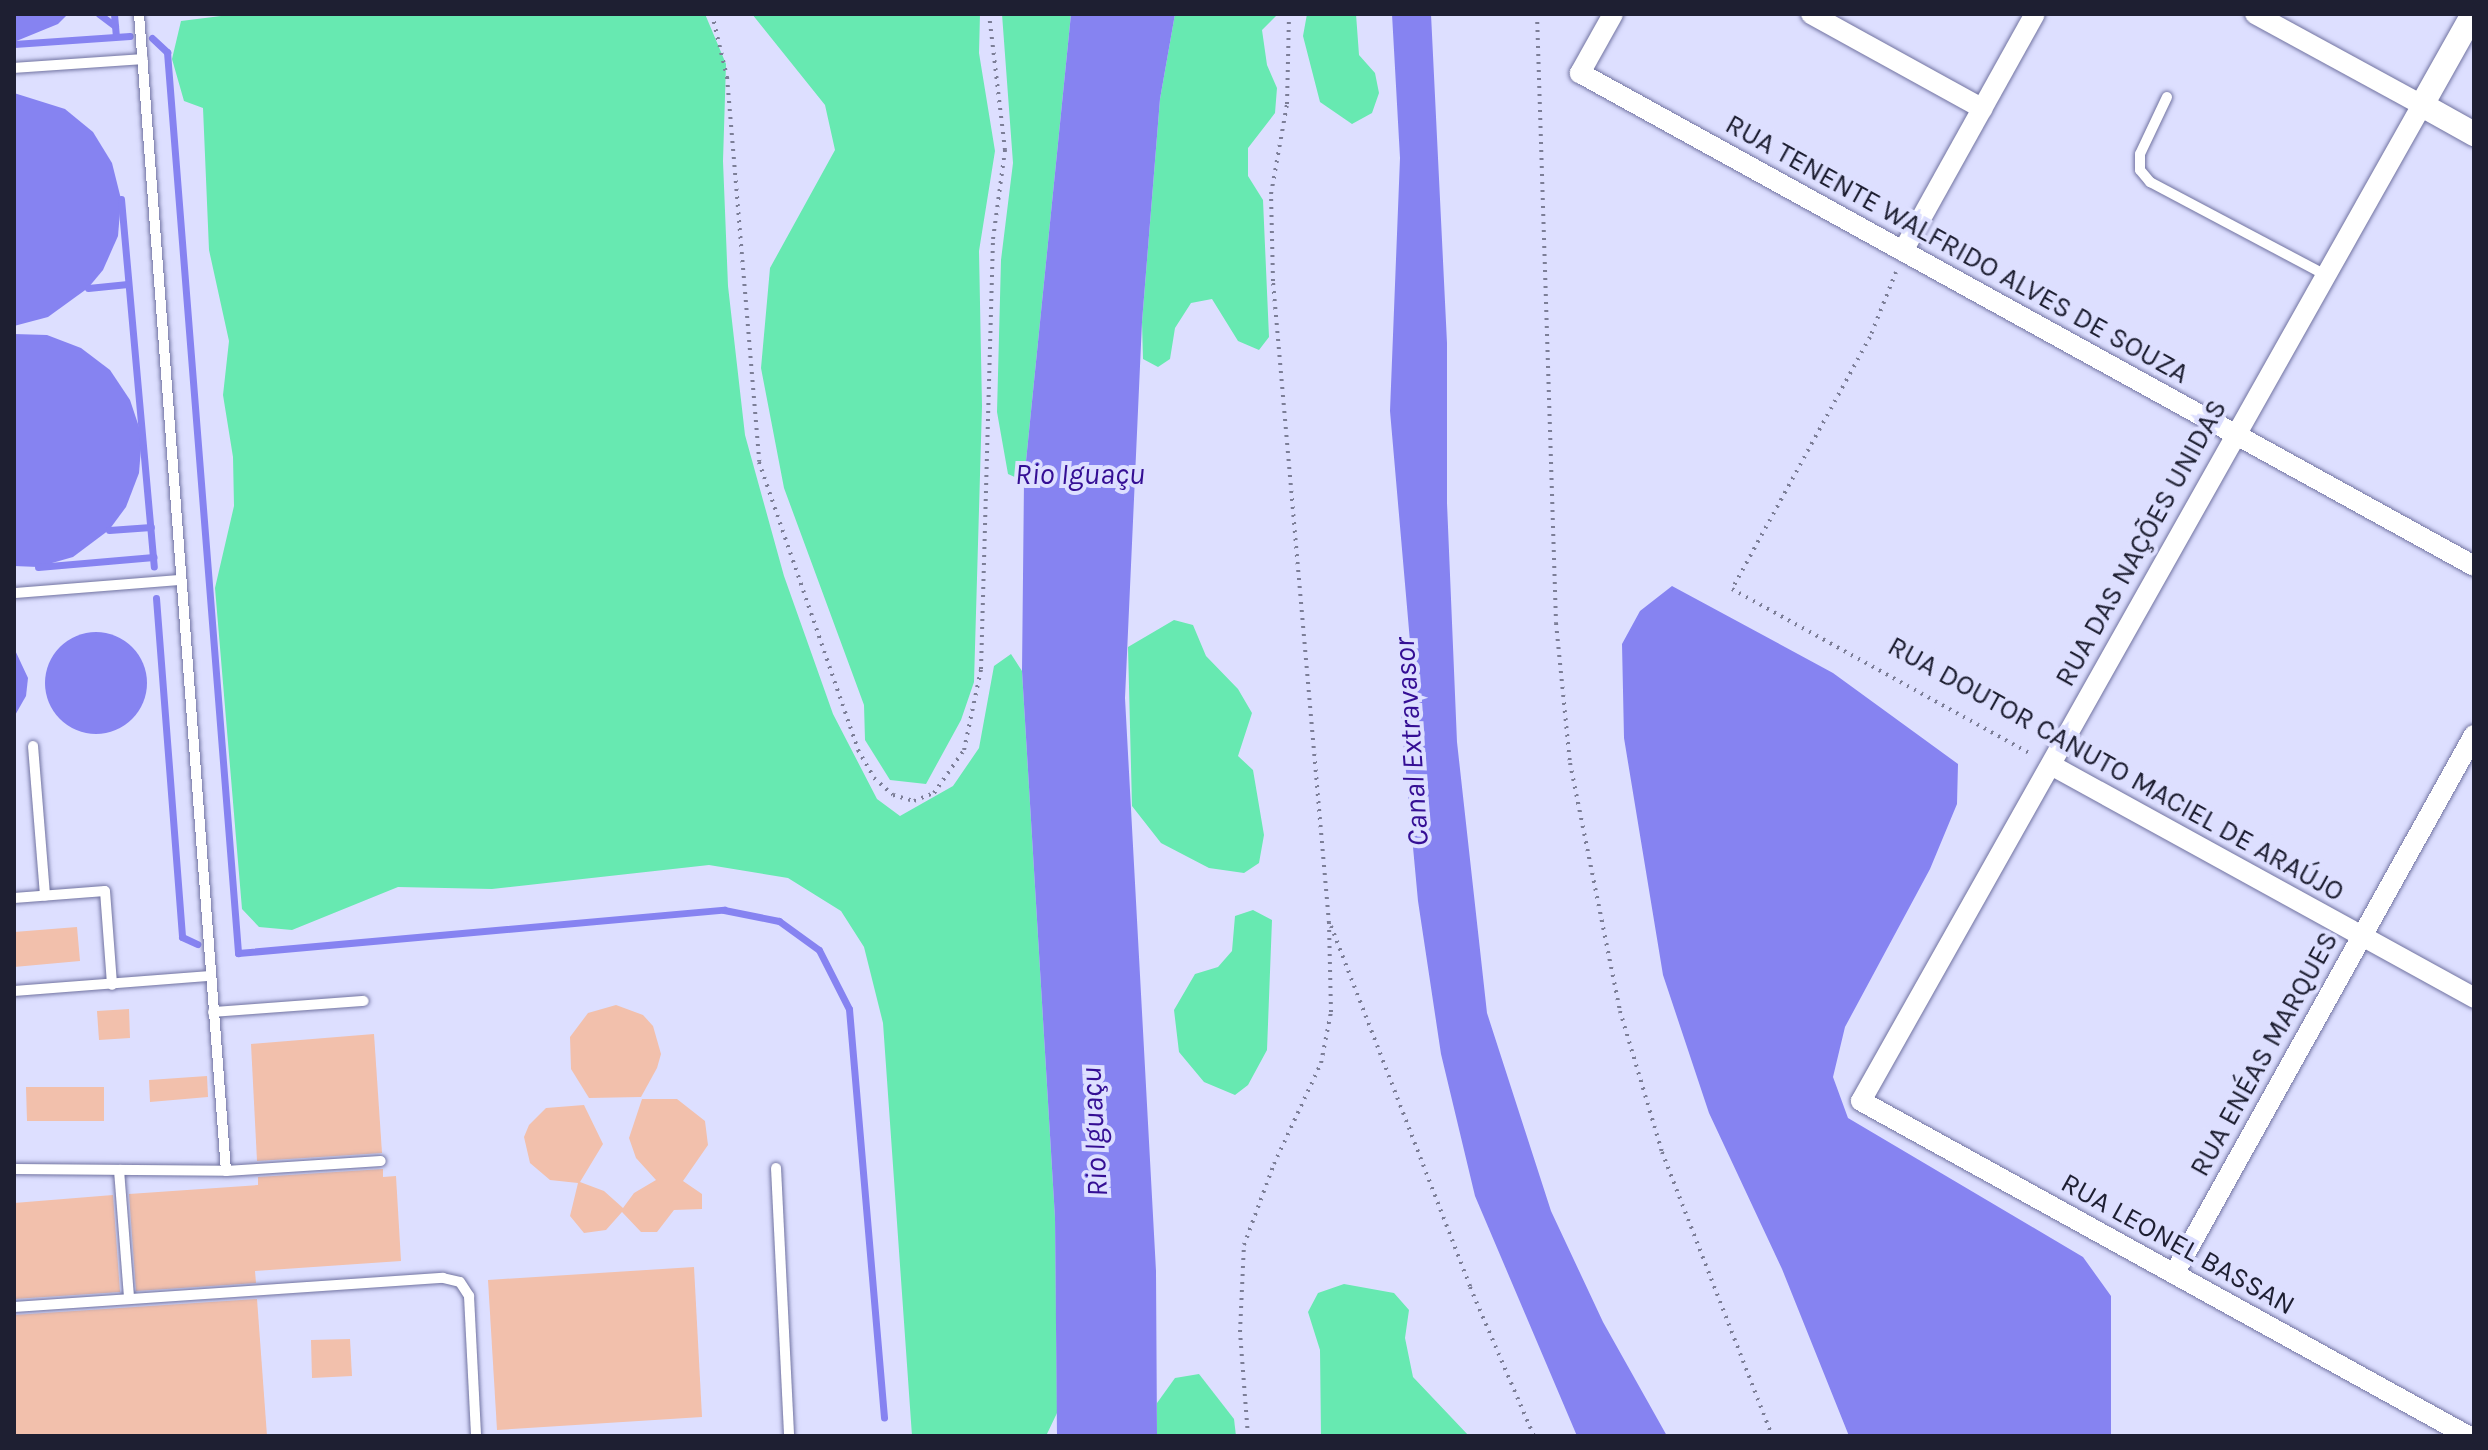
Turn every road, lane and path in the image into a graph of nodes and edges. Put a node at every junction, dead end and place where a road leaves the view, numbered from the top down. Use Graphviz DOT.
graph roads {
  1 [pos="139,14"];
  2 [pos="712,14"];
  3 [pos="989,14"];
  4 [pos="1289,14"];
  5 [pos="1537,14"];
  6 [pos="1613,14"];
  7 [pos="1811,14"];
  8 [pos="2035,14"];
  9 [pos="2255,14"];
  10 [pos="2473,14"];
  11 [pos="143,59"];
  12 [pos="14,68"];
  13 [pos="2167,97"];
  14 [pos="2422,105"];
  15 [pos="1983,109"];
  16 [pos="2474,134"];
  17 [pos="1903,251"];
  18 [pos="2326,275"];
  19 [pos="2236,435"];
  20 [pos="2474,566"];
  21 [pos="180,580"];
  22 [pos="14,593"];
  23 [pos="2474,735"];
  24 [pos="33,746"];
  25 [pos="2051,765"];
  26 [pos="45,896"];
  27 [pos="14,898"];
  28 [pos="1329,923"];
  29 [pos="2362,936"];
  30 [pos="210,976"];
  31 [pos="112,985"];
  32 [pos="14,991"];
  33 [pos="2474,998"];
  34 [pos="364,1001"];
  35 [pos="213,1012"];
  36 [pos="1861,1101"];
  37 [pos="381,1161"];
  38 [pos="776,1168"];
  39 [pos="14,1169"];
  40 [pos="119,1170"];
  41 [pos="226,1171"];
  42 [pos="2174,1274"];
  43 [pos="129,1298"];
  44 [pos="14,1307"];
  45 [pos="476,1436"];
  46 [pos="789,1436"];
  47 [pos="1248,1436"];
  48 [pos="1534,1436"];
  49 [pos="1772,1436"];
  50 [pos="2468,1436"];
  1 -- 11 [label="lane"];
  2 -- 3 [label="path"];
  4 -- 28 [label="path"];
  5 -- 49 [label="path"];
  6 -- 17 [label="street, RUA TENENTE WALFRIDO ALVES DE SOUZA"];
  7 -- 15 [label="street"];
  8 -- 15 [label="street"];
  9 -- 14 [label="street"];
  10 -- 14 [label="street, RUA DAS NAÇÕES UNIDAS"];
  11 -- 12 [label="lane"];
  11 -- 21 [label="lane"];
  13 -- 18 [label="lane"];
  14 -- 16 [label="street"];
  14 -- 18 [label="street, RUA DAS NAÇÕES UNIDAS"];
  15 -- 17 [label="street"];
  17 -- 19 [label="street, RUA TENENTE WALFRIDO ALVES DE SOUZA"];
  17 -- 25 [label="path, RUA DOUTOR CANUTO MACIEL DE ARAÚJO"];
  18 -- 19 [label="street, RUA DAS NAÇÕES UNIDAS"];
  19 -- 20 [label="street, RUA TENENTE WALFRIDO ALVES DE SOUZA"];
  19 -- 25 [label="street, RUA DAS NAÇÕES UNIDAS"];
  21 -- 22 [label="lane"];
  21 -- 30 [label="lane"];
  23 -- 29 [label="street, RUA ENÉAS MARQUES"];
  24 -- 26 [label="lane"];
  25 -- 29 [label="street, RUA DOUTOR CANUTO MACIEL DE ARAÚJO"];
  25 -- 36 [label="street, RUA DAS NAÇÕES UNIDAS"];
  26 -- 27 [label="lane"];
  26 -- 31 [label="lane"];
  28 -- 47 [label="path"];
  28 -- 48 [label="path"];
  29 -- 33 [label="street, RUA DOUTOR CANUTO MACIEL DE ARAÚJO"];
  29 -- 42 [label="street, RUA ENÉAS MARQUES"];
  30 -- 31 [label="lane"];
  30 -- 35 [label="lane"];
  31 -- 32 [label="lane"];
  34 -- 35 [label="lane"];
  35 -- 41 [label="lane"];
  36 -- 42 [label="street, RUA LEONEL BASSAN"];
  37 -- 41 [label="lane"];
  38 -- 46 [label="lane"];
  39 -- 40 [label="lane"];
  40 -- 41 [label="lane"];
  40 -- 43 [label="lane"];
  42 -- 50 [label="street, RUA LEONEL BASSAN"];
  43 -- 44 [label="lane"];
  43 -- 45 [label="lane"];
}
